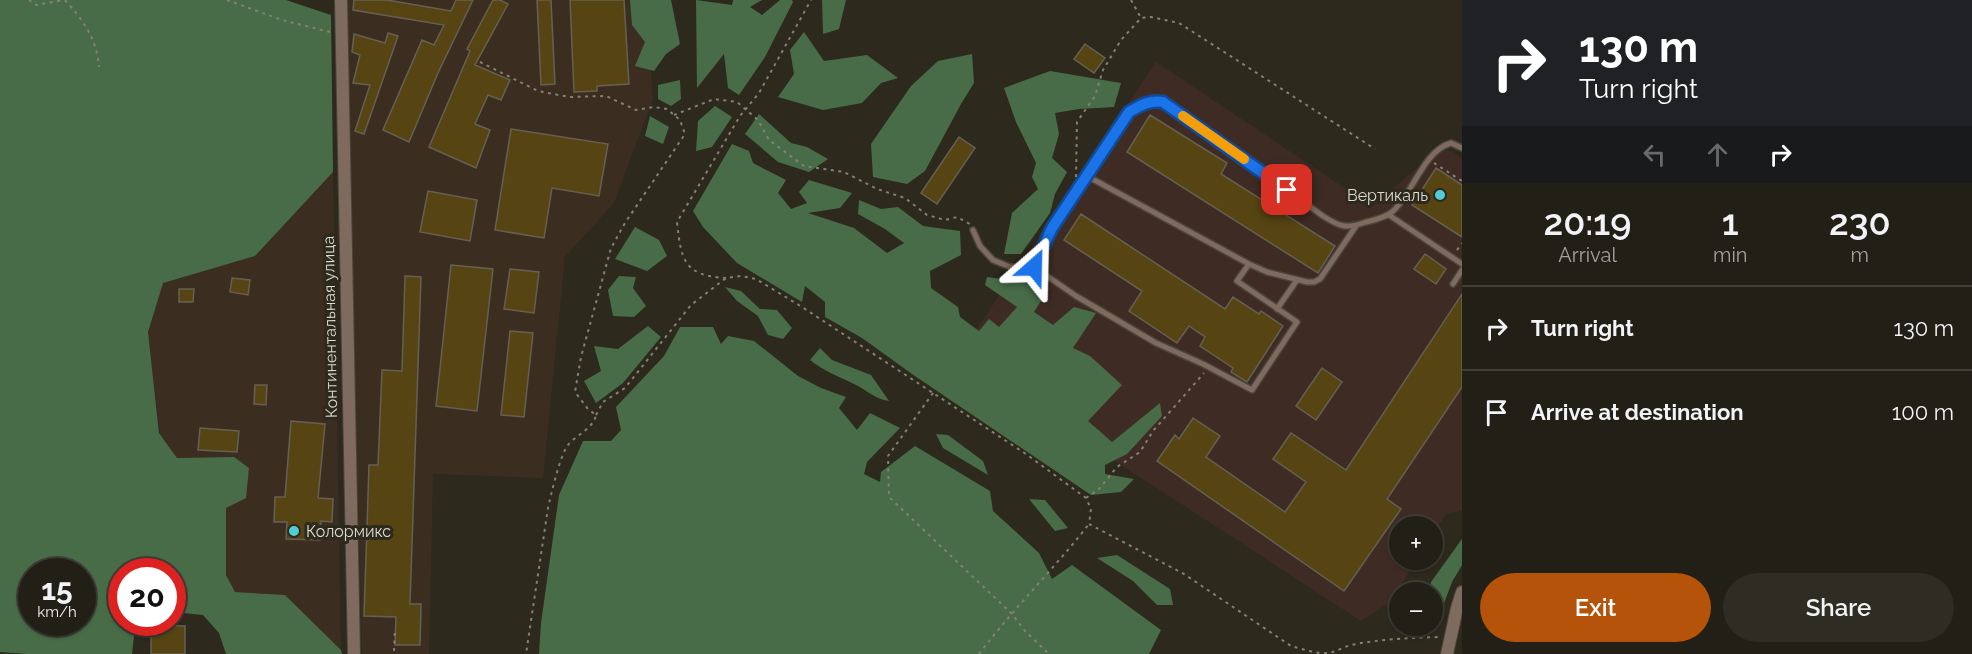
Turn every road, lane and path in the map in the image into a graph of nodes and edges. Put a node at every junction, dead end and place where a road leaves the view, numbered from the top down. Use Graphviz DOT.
graph roads {
  1 [pos="29,0"];
  2 [pos="66,0"];
  3 [pos="227,0"];
  4 [pos="341,0"];
  5 [pos="811,0"];
  6 [pos="1131,0"];
  7 [pos="1141,18"];
  8 [pos="341,35"];
  9 [pos="480,62"];
  10 [pos="99,67"];
  11 [pos="746,108"];
  12 [pos="674,115"];
  13 [pos="1462,148"];
  14 [pos="1375,149"];
  15 [pos="1430,160"];
  16 [pos="1087,176"];
  17 [pos="1462,181"];
  18 [pos="1076,192"];
  19 [pos="1389,215"];
  20 [pos="1356,226"];
  21 [pos="973,230"];
  22 [pos="1249,264"];
  23 [pos="1462,264"];
  24 [pos="1034,267"];
  25 [pos="1462,270"];
  26 [pos="726,278"];
  27 [pos="1297,280"];
  28 [pos="1453,284"];
  29 [pos="1277,309"];
  30 [pos="1209,368"];
  31 [pos="933,393"];
  32 [pos="596,415"];
  33 [pos="1086,498"];
  34 [pos="1089,524"];
  35 [pos="1462,592"];
  36 [pos="1012,614"];
  37 [pos="395,629"];
  38 [pos="1451,636"];
  39 [pos="394,651"];
  40 [pos="354,654"];
  41 [pos="526,654"];
  42 [pos="979,654"];
  43 [pos="1049,654"];
  44 [pos="1447,654"];
  1 -- 2 [label="path"];
  2 -- 10 [label="path"];
  3 -- 8 [label="path"];
  4 -- 8 [label="street, Континентальная улица"];
  5 -- 11 [label="path"];
  6 -- 7 [label="path"];
  7 -- 14 [label="path"];
  7 -- 18 [label="path"];
  8 -- 40 [label="street, Континентальная улица"];
  9 -- 12 [label="path"];
  11 -- 12 [label="path"];
  11 -- 21 [label="path"];
  11 -- 26 [label="path"];
  12 -- 32 [label="path"];
  13 -- 15 [label="lane"];
  15 -- 17 [label="path"];
  15 -- 19 [label="lane"];
  16 -- 18 [label="lane"];
  16 -- 20 [label="lane"];
  16 -- 22 [label="lane"];
  18 -- 24 [label="lane"];
  19 -- 20 [label="lane"];
  19 -- 23 [label="lane"];
  20 -- 27 [label="lane"];
  21 -- 24 [label="lane"];
  22 -- 27 [label="lane"];
  22 -- 29 [label="lane"];
  24 -- 30 [label="lane"];
  25 -- 28 [label="lane"];
  26 -- 31 [label="path"];
  26 -- 32 [label="path"];
  27 -- 29 [label="lane"];
  29 -- 30 [label="lane"];
  30 -- 33 [label="path"];
  31 -- 33 [label="path"];
  31 -- 36 [label="path"];
  32 -- 41 [label="path"];
  33 -- 34 [label="path"];
  34 -- 36 [label="path"];
  34 -- 38 [label="path"];
  35 -- 38 [label="street"];
  36 -- 42 [label="path"];
  36 -- 43 [label="path"];
  37 -- 39 [label="path"];
  38 -- 44 [label="street"];
}
